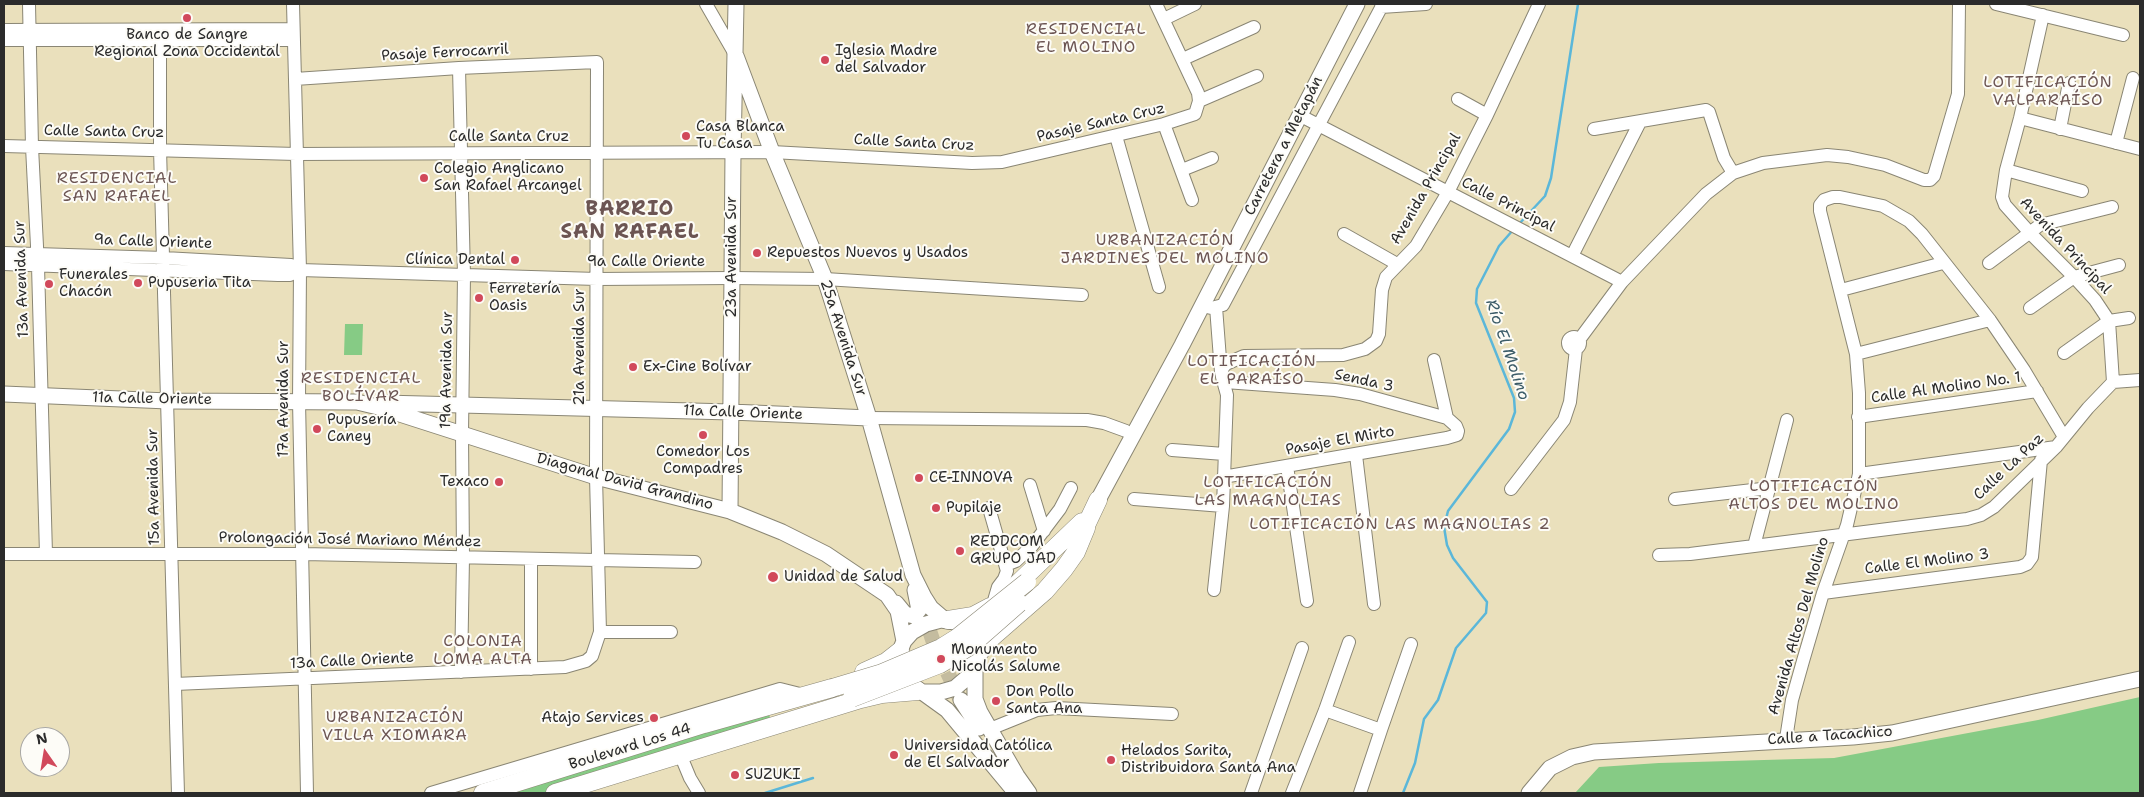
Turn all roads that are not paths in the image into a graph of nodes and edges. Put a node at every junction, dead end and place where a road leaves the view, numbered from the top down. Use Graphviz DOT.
graph roads {
  1 [pos="29,4"];
  2 [pos="293,4"];
  3 [pos="706,4"];
  4 [pos="736,4"];
  5 [pos="1156,4"];
  6 [pos="1195,4"];
  7 [pos="1357,4"];
  8 [pos="1426,4"];
  9 [pos="1539,4"];
  10 [pos="1959,4"];
  11 [pos="1996,4"];
  12 [pos="1382,5"];
  13 [pos="2043,16"];
  14 [pos="1164,20"];
  15 [pos="1254,27"];
  16 [pos="4,30"];
  17 [pos="293,34"];
  18 [pos="30,35"];
  19 [pos="160,35"];
  20 [pos="2123,35"];
  21 [pos="4,40"];
  22 [pos="736,56"];
  23 [pos="1183,59"];
  24 [pos="597,62"];
  25 [pos="459,68"];
  26 [pos="1257,76"];
  27 [pos="2133,78"];
  28 [pos="295,79"];
  29 [pos="2069,83"];
  30 [pos="1458,99"];
  31 [pos="1199,101"];
  32 [pos="1300,115"];
  33 [pos="1487,115"];
  34 [pos="2020,118"];
  35 [pos="1640,122"];
  36 [pos="1164,124"];
  37 [pos="1319,125"];
  38 [pos="1594,129"];
  39 [pos="2060,129"];
  40 [pos="1116,136"];
  41 [pos="2116,143"];
  42 [pos="4,146"];
  43 [pos="32,146"];
  44 [pos="160,149"];
  45 [pos="2140,149"];
  46 [pos="596,152"];
  47 [pos="733,152"];
  48 [pos="772,152"];
  49 [pos="296,154"];
  50 [pos="460,154"];
  51 [pos="1212,158"];
  52 [pos="1013,160"];
  53 [pos="1182,170"];
  54 [pos="2006,170"];
  55 [pos="1733,172"];
  56 [pos="2082,191"];
  57 [pos="1448,192"];
  58 [pos="1192,200"];
  59 [pos="2112,207"];
  60 [pos="2030,233"];
  61 [pos="1344,234"];
  62 [pos="4,253"];
  63 [pos="1572,256"];
  64 [pos="38,260"];
  65 [pos="1943,263"];
  66 [pos="1989,263"];
  67 [pos="4,264"];
  68 [pos="164,264"];
  69 [pos="1397,264"];
  70 [pos="2119,265"];
  71 [pos="300,270"];
  72 [pos="464,275"];
  73 [pos="2074,276"];
  74 [pos="732,278"];
  75 [pos="597,279"];
  76 [pos="825,279"];
  77 [pos="1622,282"];
  78 [pos="1159,287"];
  79 [pos="1841,290"];
  80 [pos="1082,295"];
  81 [pos="1209,307"];
  82 [pos="2030,308"];
  83 [pos="2129,318"];
  84 [pos="1990,320"];
  85 [pos="2109,321"];
  86 [pos="2064,353"];
  87 [pos="1856,354"];
  88 [pos="1434,360"];
  89 [pos="1223,374"];
  90 [pos="2140,380"];
  91 [pos="2113,382"];
  92 [pos="2037,391"];
  93 [pos="4,394"];
  94 [pos="42,396"];
  95 [pos="168,401"];
  96 [pos="299,401"];
  97 [pos="357,402"];
  98 [pos="462,405"];
  99 [pos="596,410"];
  100 [pos="731,412"];
  101 [pos="1858,417"];
  102 [pos="869,418"];
  103 [pos="1447,418"];
  104 [pos="1787,420"];
  105 [pos="1131,432"];
  106 [pos="462,434"];
  107 [pos="2060,442"];
  108 [pos="1172,450"];
  109 [pos="1224,454"];
  110 [pos="1356,454"];
  111 [pos="2041,460"];
  112 [pos="1287,466"];
  113 [pos="1859,474"];
  114 [pos="1223,477"];
  115 [pos="596,478"];
  116 [pos="1030,485"];
  117 [pos="1071,488"];
  118 [pos="1770,488"];
  119 [pos="1511,489"];
  120 [pos="1134,499"];
  121 [pos="1674,499"];
  122 [pos="1098,500"];
  123 [pos="1223,506"];
  124 [pos="989,508"];
  125 [pos="730,511"];
  126 [pos="1044,531"];
  127 [pos="1843,534"];
  128 [pos="1754,546"];
  129 [pos="4,554"];
  130 [pos="46,554"];
  131 [pos="172,554"];
  132 [pos="303,554"];
  133 [pos="1659,555"];
  134 [pos="463,558"];
  135 [pos="531,560"];
  136 [pos="599,560"];
  137 [pos="695,562"];
  138 [pos="1006,566"];
  139 [pos="912,571"];
  140 [pos="882,590"];
  141 [pos="1027,590"];
  142 [pos="1214,590"];
  143 [pos="1823,592"];
  144 [pos="1307,601"];
  145 [pos="993,604"];
  146 [pos="1374,604"];
  147 [pos="922,608"];
  148 [pos="946,620"];
  149 [pos="600,632"];
  150 [pos="671,632"];
  151 [pos="1349,642"];
  152 [pos="1411,644"];
  153 [pos="902,646"];
  154 [pos="1302,648"];
  155 [pos="975,660"];
  156 [pos="531,669"];
  157 [pos="461,672"];
  158 [pos="2140,679"];
  159 [pos="304,680"];
  160 [pos="175,684"];
  161 [pos="920,692"];
  162 [pos="800,694"];
  163 [pos="960,700"];
  164 [pos="777,703"];
  165 [pos="1325,710"];
  166 [pos="1172,714"];
  167 [pos="762,729"];
  168 [pos="990,729"];
  169 [pos="1382,730"];
  170 [pos="1786,740"];
  171 [pos="680,754"];
  172 [pos="1017,776"];
  173 [pos="178,793"];
  174 [pos="307,793"];
  175 [pos="431,793"];
  176 [pos="483,793"];
  177 [pos="555,793"];
  178 [pos="699,793"];
  179 [pos="1016,793"];
  180 [pos="1029,793"];
  181 [pos="1251,793"];
  182 [pos="1292,793"];
  183 [pos="1360,793"];
  184 [pos="1529,793"];
  1 -- 18 [label="street, 13a Avenida Sur"];
  2 -- 17 [label="street, 17a Avenida Sur"];
  3 -- 22 [label="street"];
  4 -- 22 [label="main road, 23a Avenida Sur"];
  5 -- 14 [label="street"];
  6 -- 14 [label="street"];
  7 -- 32 [label="main road, Carretera a Metapán"];
  8 -- 12 [label="street"];
  9 -- 33 [label="street, Avenida Principal"];
  10 -- 55 [label="street"];
  11 -- 13 [label="street"];
  12 -- 37 [label="street"];
  13 -- 20 [label="street"];
  13 -- 34 [label="street, Avenida Principal"];
  14 -- 23 [label="street"];
  15 -- 23 [label="street"];
  16 -- 18 [label="street"];
  17 -- 19 [label="street"];
  17 -- 28 [label="street, 17a Avenida Sur"];
  18 -- 19 [label="street"];
  18 -- 21 [label="street"];
  18 -- 43 [label="street, 13a Avenida Sur"];
  19 -- 44 [label="street, 15a Avenida Sur"];
  22 -- 47 [label="main road, 23a Avenida Sur"];
  22 -- 48 [label="main road, 25a Avenida Sur"];
  23 -- 31 [label="street"];
  24 -- 25 [label="street, Pasaje Ferrocarril"];
  24 -- 46 [label="street, 21a Avenida Sur"];
  25 -- 28 [label="street, Pasaje Ferrocarril"];
  25 -- 50 [label="street, 19a Avenida Sur"];
  26 -- 31 [label="street"];
  27 -- 41 [label="street"];
  28 -- 49 [label="street, 17a Avenida Sur"];
  29 -- 39 [label="street"];
  30 -- 33 [label="street"];
  31 -- 36 [label="street, Pasaje Santa Cruz"];
  32 -- 37 [label="street, Calle Principal"];
  32 -- 81 [label="main road, Carretera a Metapán"];
  33 -- 57 [label="street, Avenida Principal"];
  34 -- 39 [label="street"];
  34 -- 54 [label="street, Avenida Principal"];
  35 -- 38 [label="street"];
  35 -- 55 [label="street"];
  35 -- 63 [label="street"];
  36 -- 40 [label="street, Pasaje Santa Cruz"];
  36 -- 53 [label="street"];
  37 -- 57 [label="street, Calle Principal"];
  37 -- 81 [label="street"];
  39 -- 41 [label="street"];
  40 -- 52 [label="street, Pasaje Santa Cruz"];
  40 -- 78 [label="street"];
  41 -- 45 [label="street"];
  42 -- 43 [label="street, Calle Santa Cruz"];
  43 -- 44 [label="street, Calle Santa Cruz"];
  43 -- 64 [label="street, 13a Avenida Sur"];
  44 -- 49 [label="street, Calle Santa Cruz"];
  44 -- 68 [label="street, 15a Avenida Sur"];
  46 -- 47 [label="street, Calle Santa Cruz"];
  46 -- 50 [label="street, Calle Santa Cruz"];
  46 -- 75 [label="street, 21a Avenida Sur"];
  47 -- 48 [label="street, Calle Santa Cruz"];
  47 -- 74 [label="main road, 23a Avenida Sur"];
  48 -- 52 [label="street, Calle Santa Cruz"];
  48 -- 76 [label="main road, 25a Avenida Sur"];
  49 -- 50 [label="street, Calle Santa Cruz"];
  49 -- 71 [label="street, 17a Avenida Sur"];
  50 -- 72 [label="street, 19a Avenida Sur"];
  51 -- 53 [label="street"];
  53 -- 58 [label="street"];
  54 -- 56 [label="street"];
  54 -- 60 [label="street, Avenida Principal"];
  55 -- 77 [label="street"];
  57 -- 63 [label="street, Calle Principal"];
  57 -- 69 [label="street, Avenida Principal"];
  59 -- 60 [label="street"];
  60 -- 66 [label="street"];
  60 -- 73 [label="street, Avenida Principal"];
  61 -- 69 [label="street"];
  62 -- 64 [label="street, 9a Calle Oriente"];
  63 -- 77 [label="street, Calle Principal"];
  64 -- 67 [label="street, 9a Calle Oriente"];
  64 -- 68 [label="street, 9a Calle Oriente"];
  64 -- 94 [label="street, 13a Avenida Sur"];
  65 -- 79 [label="street"];
  65 -- 79 [label="street, Avenida Altos Del Molino"];
  65 -- 84 [label="street"];
  68 -- 71 [label="street, 9a Calle Oriente"];
  68 -- 95 [label="street, 15a Avenida Sur"];
  69 -- 89 [label="street, Avenida Principal"];
  70 -- 73 [label="street"];
  71 -- 72 [label="street, 9a Calle Oriente"];
  71 -- 96 [label="street, 17a Avenida Sur"];
  72 -- 75 [label="street, 9a Calle Oriente"];
  72 -- 98 [label="street, 19a Avenida Sur"];
  73 -- 82 [label="street"];
  73 -- 85 [label="street, Avenida Principal"];
  74 -- 75 [label="street, 9a Calle Oriente"];
  74 -- 76 [label="street, 9a Calle Oriente"];
  74 -- 100 [label="main road, 23a Avenida Sur"];
  75 -- 99 [label="street, 21a Avenida Sur"];
  76 -- 80 [label="street, 9a Calle Oriente"];
  76 -- 102 [label="main road, 25a Avenida Sur"];
  77 -- 119 [label="street"];
  79 -- 87 [label="street, Avenida Altos Del Molino"];
  81 -- 89 [label="street"];
  81 -- 105 [label="main road, Carretera a Metapán"];
  83 -- 85 [label="street"];
  84 -- 87 [label="street"];
  84 -- 92 [label="street"];
  85 -- 86 [label="street"];
  85 -- 91 [label="street, Avenida Principal"];
  87 -- 101 [label="street, Avenida Altos Del Molino"];
  88 -- 103 [label="street"];
  89 -- 103 [label="street, Senda 3"];
  89 -- 109 [label="street"];
  90 -- 91 [label="street"];
  91 -- 107 [label="street, Calle La Paz"];
  92 -- 101 [label="street, Calle Al Molino No. 1"];
  92 -- 107 [label="street"];
  93 -- 94 [label="main road, 11a Calle Oriente"];
  94 -- 95 [label="main road, 11a Calle Oriente"];
  94 -- 130 [label="street, 13a Avenida Sur"];
  95 -- 96 [label="main road, 11a Calle Oriente"];
  95 -- 131 [label="street, 15a Avenida Sur"];
  96 -- 97 [label="main road, Diagonal David Grandino"];
  96 -- 132 [label="street, 17a Avenida Sur"];
  97 -- 98 [label="main road, 11a Calle Oriente"];
  97 -- 106 [label="main road, Diagonal David Grandino"];
  98 -- 99 [label="main road, 11a Calle Oriente"];
  98 -- 106 [label="street, 19a Avenida Sur"];
  99 -- 100 [label="main road, 11a Calle Oriente"];
  99 -- 115 [label="street, 21a Avenida Sur"];
  100 -- 102 [label="main road, 11a Calle Oriente"];
  100 -- 125 [label="main road, 23a Avenida Sur"];
  101 -- 113 [label="street, Avenida Altos Del Molino"];
  102 -- 105 [label="street, 11a Calle Oriente"];
  102 -- 139 [label="main road, 25a Avenida Sur"];
  103 -- 110 [label="street, Pasaje El Mirto"];
  104 -- 118 [label="street"];
  105 -- 122 [label="main road, Carretera a Metapán"];
  106 -- 115 [label="main road, Diagonal David Grandino"];
  106 -- 134 [label="street, 19a Avenida Sur"];
  107 -- 111 [label="street, Calle La Paz"];
  107 -- 113 [label="street"];
  108 -- 109 [label="street"];
  109 -- 114 [label="street"];
  110 -- 112 [label="street, Pasaje El Mirto"];
  110 -- 146 [label="street"];
  111 -- 127 [label="street, Calle La Paz"];
  111 -- 143 [label="street, Calle El Molino 3"];
  112 -- 114 [label="street, Pasaje El Mirto"];
  112 -- 144 [label="street"];
  113 -- 127 [label="street, Avenida Altos Del Molino"];
  114 -- 123 [label="street"];
  115 -- 125 [label="main road, Diagonal David Grandino"];
  115 -- 136 [label="street, 21a Avenida Sur"];
  116 -- 126 [label="street"];
  117 -- 126 [label="street"];
  118 -- 121 [label="street"];
  118 -- 128 [label="street"];
  120 -- 123 [label="street"];
  122 -- 141 [label="highway"];
  123 -- 142 [label="street"];
  124 -- 138 [label="street"];
  125 -- 140 [label="main road, Diagonal David Grandino"];
  126 -- 138 [label="street"];
  127 -- 128 [label="street, Calle La Paz"];
  127 -- 143 [label="street, Avenida Altos Del Molino"];
  128 -- 133 [label="street, Calle La Paz"];
  129 -- 130 [label="street, Prolongación José Mariano Méndez"];
  130 -- 131 [label="street, Prolongación José Mariano Méndez"];
  131 -- 132 [label="street, Prolongación José Mariano Méndez"];
  131 -- 160 [label="street, 15a Avenida Sur"];
  132 -- 134 [label="street, Prolongación José Mariano Méndez"];
  132 -- 159 [label="street, 17a Avenida Sur"];
  134 -- 135 [label="street, Prolongación José Mariano Méndez"];
  134 -- 157 [label="street, 19a Avenida Sur"];
  135 -- 136 [label="street, Prolongación José Mariano Méndez"];
  135 -- 156 [label="street"];
  136 -- 137 [label="street, Prolongación José Mariano Méndez"];
  136 -- 149 [label="street, 21a Avenida Sur"];
  138 -- 145 [label="street"];
  139 -- 140 [label="main road"];
  139 -- 147 [label="main road"];
  139 -- 148 [label="main road, 25a Avenida Sur"];
  140 -- 153 [label="main road, Diagonal David Grandino"];
  141 -- 145 [label="highway"];
  141 -- 155 [label="highway"];
  141 -- 164 [label="highway, bridge"];
  141 -- 167 [label="highway, bridge"];
  143 -- 170 [label="street, Avenida Altos Del Molino"];
  145 -- 148 [label="highway"];
  148 -- 153 [label="main road"];
  148 -- 155 [label="main road"];
  149 -- 150 [label="street"];
  149 -- 156 [label="street, 13a Calle Oriente"];
  151 -- 165 [label="street"];
  152 -- 169 [label="street"];
  153 -- 161 [label="main road"];
  153 -- 162 [label="highway"];
  154 -- 181 [label="street"];
  155 -- 161 [label="main road"];
  155 -- 168 [label="main road"];
  156 -- 157 [label="street, 13a Calle Oriente"];
  157 -- 159 [label="street, 13a Calle Oriente"];
  158 -- 170 [label="main road, Calle a Tacachico"];
  159 -- 160 [label="street, 13a Calle Oriente"];
  159 -- 174 [label="street, 17a Avenida Sur"];
  160 -- 173 [label="street, 15a Avenida Sur"];
  161 -- 167 [label="highway"];
  161 -- 179 [label="main road"];
  162 -- 164 [label="highway"];
  162 -- 175 [label="street"];
  163 -- 172 [label="main road"];
  164 -- 176 [label="highway, Boulevard Los 44"];
  165 -- 169 [label="street"];
  165 -- 182 [label="street"];
  166 -- 168 [label="street"];
  167 -- 171 [label="highway, Boulevard Los 44"];
  168 -- 172 [label="main road"];
  169 -- 183 [label="street"];
  170 -- 184 [label="main road, Calle a Tacachico"];
  171 -- 177 [label="highway, Boulevard Los 44"];
  171 -- 178 [label="street"];
  172 -- 180 [label="main road"];
}
